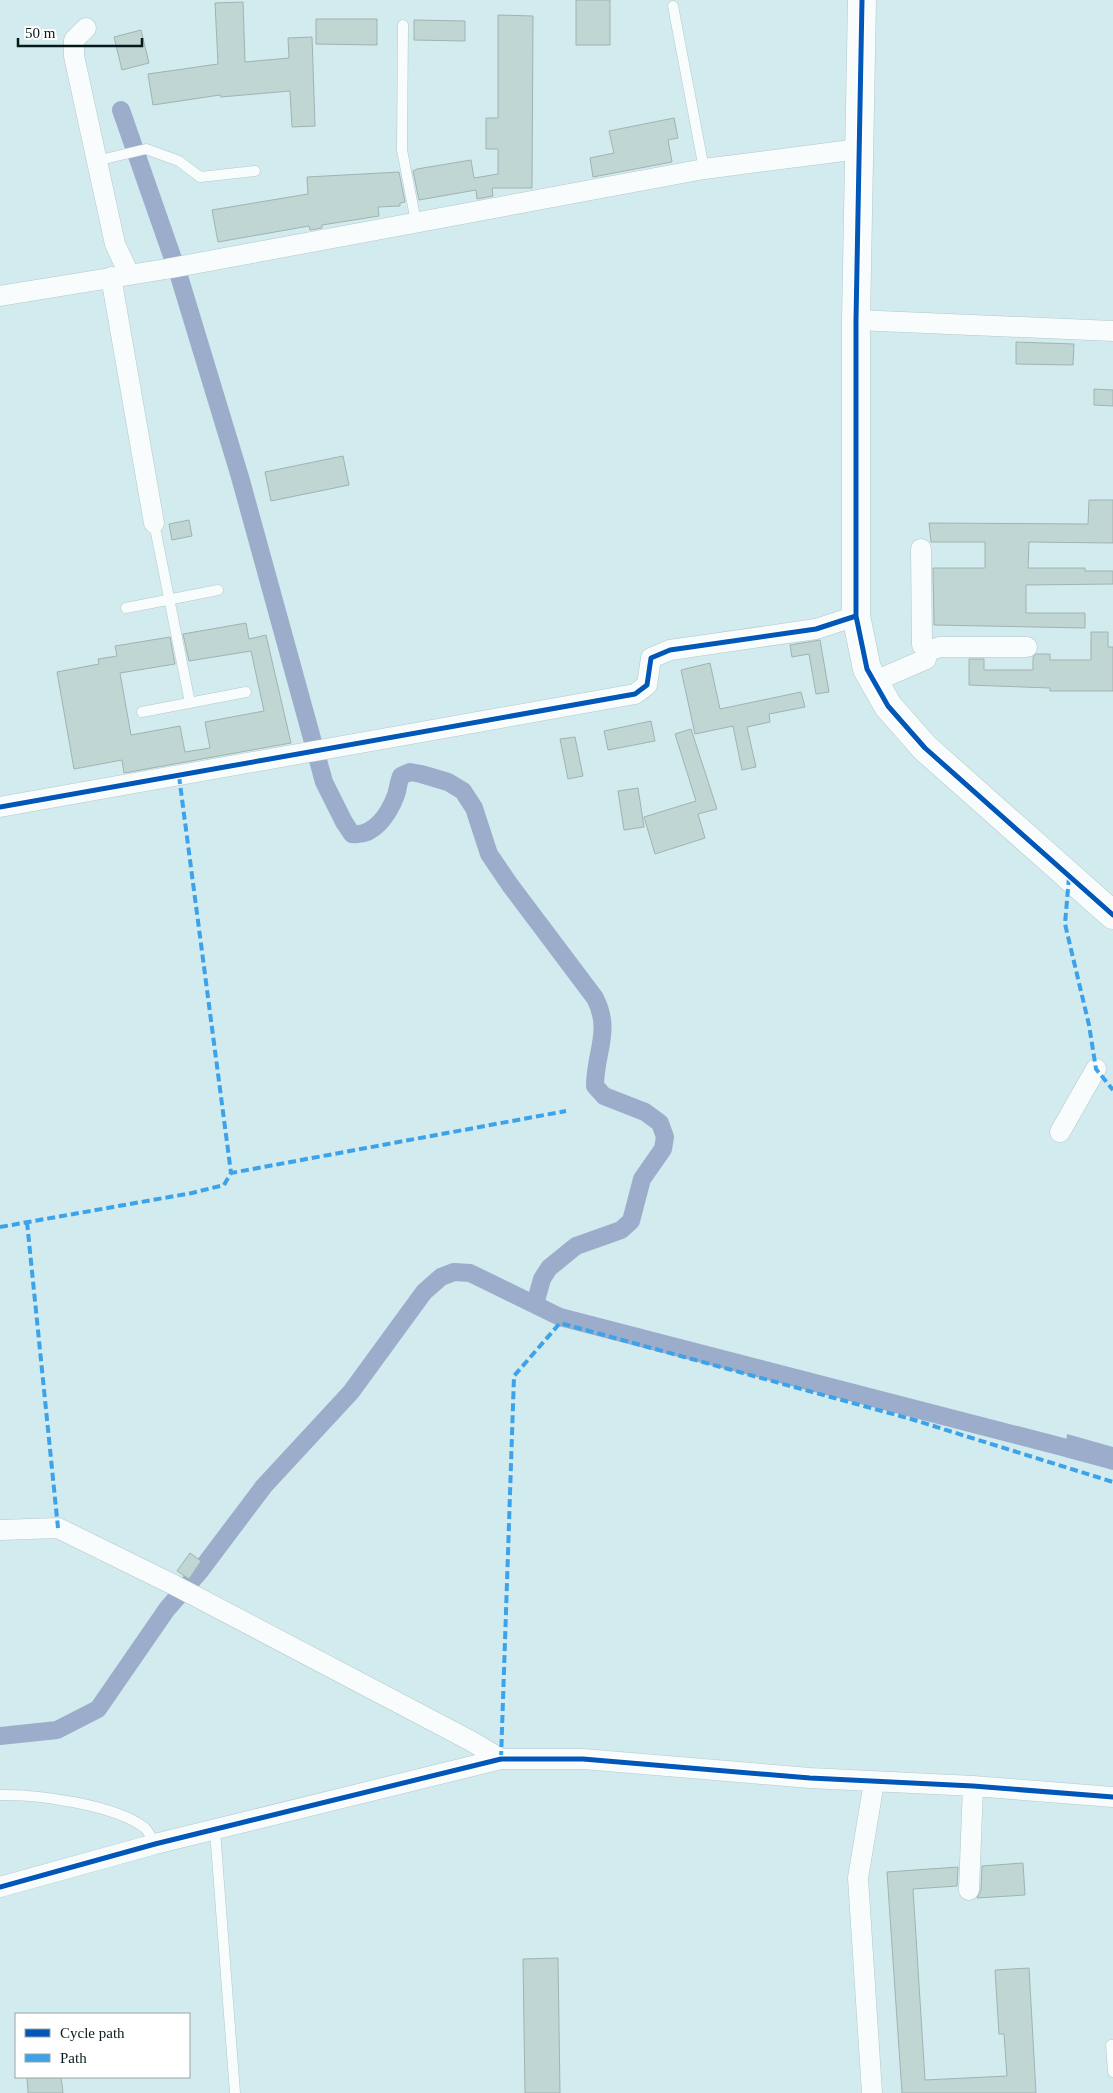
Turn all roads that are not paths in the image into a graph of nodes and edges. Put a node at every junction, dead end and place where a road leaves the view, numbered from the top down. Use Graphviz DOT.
graph roads {
  1 [pos="862,0"];
  2 [pos="673,6"];
  3 [pos="403,25"];
  4 [pos="86,28"];
  5 [pos="859,149"];
  6 [pos="96,161"];
  7 [pos="704,169"];
  8 [pos="255,171"];
  9 [pos="416,222"];
  10 [pos="120,275"];
  11 [pos="0,296"];
  12 [pos="856,320"];
  13 [pos="1113,331"];
  14 [pos="154,523"];
  15 [pos="921,549"];
  16 [pos="218,590"];
  17 [pos="169,599"];
  18 [pos="126,608"];
  19 [pos="856,616"];
  20 [pos="1027,648"];
  21 [pos="928,651"];
  22 [pos="873,682"];
  23 [pos="246,692"];
  24 [pos="190,703"];
  25 [pos="142,712"];
  26 [pos="0,807"];
  27 [pos="1113,913"];
  28 [pos="1096,1069"];
  29 [pos="1060,1132"];
  30 [pos="0,1530"];
  31 [pos="501,1759"];
  32 [pos="874,1782"];
  33 [pos="973,1786"];
  34 [pos="0,1795"];
  35 [pos="1113,1797"];
  36 [pos="215,1831"];
  37 [pos="155,1844"];
  38 [pos="0,1888"];
  39 [pos="969,1890"];
  40 [pos="1113,2045"];
  41 [pos="1113,2072"];
  42 [pos="235,2093"];
  43 [pos="872,2093"];
  1 -- 5 [label="street"];
  2 -- 7 [label="lane"];
  3 -- 9 [label="lane"];
  4 -- 6 [label="street"];
  5 -- 7 [label="street"];
  5 -- 12 [label="street"];
  6 -- 8 [label="lane"];
  6 -- 10 [label="street"];
  7 -- 9 [label="street"];
  9 -- 10 [label="street"];
  10 -- 11 [label="street"];
  10 -- 14 [label="street"];
  12 -- 13 [label="street"];
  12 -- 19 [label="street"];
  14 -- 17 [label="lane"];
  15 -- 21 [label="street"];
  16 -- 17 [label="lane"];
  17 -- 18 [label="lane"];
  17 -- 24 [label="lane"];
  19 -- 22 [label="street"];
  19 -- 26 [label="street"];
  20 -- 21 [label="street"];
  21 -- 22 [label="street"];
  22 -- 27 [label="street"];
  23 -- 24 [label="lane"];
  24 -- 25 [label="lane"];
  28 -- 29 [label="street"];
  30 -- 31 [label="street"];
  31 -- 32 [label="street"];
  31 -- 36 [label="street"];
  32 -- 33 [label="street"];
  32 -- 43 [label="street"];
  33 -- 35 [label="street"];
  33 -- 39 [label="street"];
  34 -- 37 [label="lane"];
  36 -- 37 [label="street"];
  36 -- 42 [label="lane"];
  37 -- 38 [label="street"];
  40 -- 41 [label="lane"];
}
